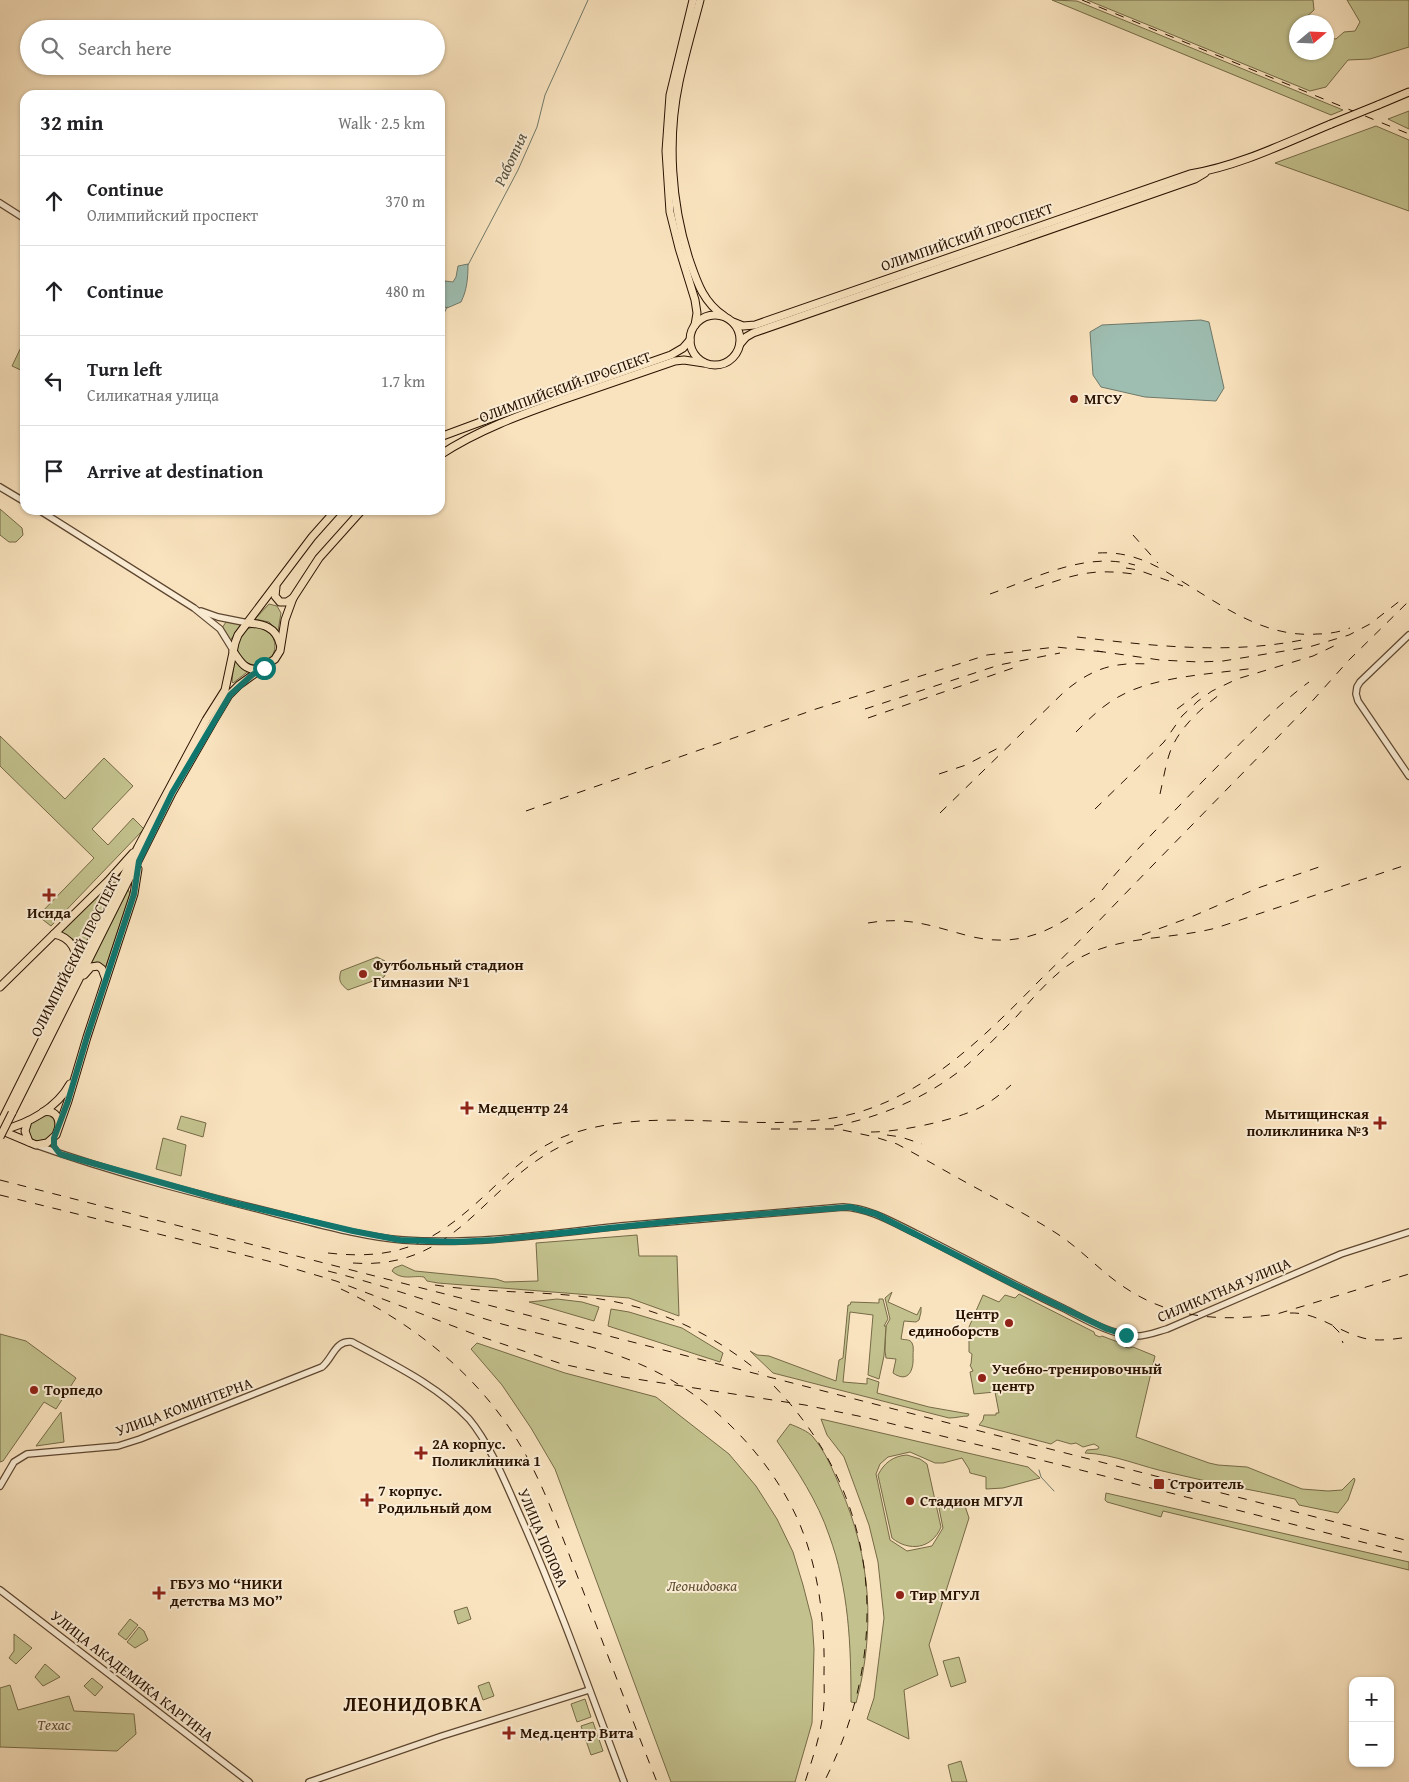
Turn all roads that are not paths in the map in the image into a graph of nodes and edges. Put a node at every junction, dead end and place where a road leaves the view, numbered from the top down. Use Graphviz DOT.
graph roads {
  1 [pos="693,0"];
  2 [pos="700,0"];
  3 [pos="1409,92"];
  4 [pos="1210,170"];
  5 [pos="0,203"];
  6 [pos="20,216"];
  7 [pos="724,316"];
  8 [pos="733,322"];
  9 [pos="695,325"];
  10 [pos="690,340"];
  11 [pos="740,344"];
  12 [pos="704,363"];
  13 [pos="459,430"];
  14 [pos="445,436"];
  15 [pos="445,436"];
  16 [pos="464,440"];
  17 [pos="450,449"];
  18 [pos="445,452"];
  19 [pos="0,487"];
  20 [pos="20,499"];
  21 [pos="47,515"];
  22 [pos="331,515"];
  23 [pos="358,515"];
  24 [pos="276,586"];
  25 [pos="293,598"];
  26 [pos="194,608"];
  27 [pos="248,623"];
  28 [pos="1409,635"];
  29 [pos="281,644"];
  30 [pos="233,650"];
  31 [pos="264,668"];
  32 [pos="1409,776"];
  33 [pos="138,847"];
  34 [pos="139,861"];
  35 [pos="54,934"];
  36 [pos="105,980"];
  37 [pos="75,981"];
  38 [pos="0,986"];
  39 [pos="74,1078"];
  40 [pos="9,1112"];
  41 [pos="38,1114"];
  42 [pos="28,1121"];
  43 [pos="59,1127"];
  44 [pos="0,1130"];
  45 [pos="54,1138"];
  46 [pos="29,1142"];
  47 [pos="36,1145"];
  48 [pos="60,1154"];
  49 [pos="1409,1232"];
  50 [pos="345,1341"];
  51 [pos="0,1486"];
  52 [pos="0,1590"];
  53 [pos="589,1690"];
  54 [pos="249,1782"];
  55 [pos="309,1782"];
  56 [pos="624,1782"];
  1 -- 9 [label="main road"];
  2 -- 7 [label="main road"];
  3 -- 4 [label="main road, ОЛИМПИЙСКИЙ ПРОСПЕКТ, bridge"];
  4 -- 8 [label="main road, ОЛИМПИЙСКИЙ ПРОСПЕКТ"];
  4 -- 11 [label="main road, ОЛИМПИЙСКИЙ ПРОСПЕКТ"];
  5 -- 6 [label="street"];
  7 -- 8 [label="main road"];
  7 -- 9 [label="main road"];
  8 -- 11 [label="main road"];
  9 -- 10 [label="main road"];
  10 -- 12 [label="main road"];
  10 -- 13 [label="main road, ОЛИМПИЙСКИЙ ПРОСПЕКТ"];
  11 -- 12 [label="main road"];
  12 -- 16 [label="main road, ОЛИМПИЙСКИЙ ПРОСПЕКТ"];
  13 -- 14 [label="main road, ОЛИМПИЙСКИЙ ПРОСПЕКТ"];
  13 -- 16 [label="main road"];
  15 -- 17 [label="main road"];
  16 -- 17 [label="main road, ОЛИМПИЙСКИЙ ПРОСПЕКТ"];
  17 -- 18 [label="main road, ОЛИМПИЙСКИЙ ПРОСПЕКТ"];
  19 -- 20 [label="street"];
  21 -- 26 [label="street"];
  22 -- 24 [label="main road, ОЛИМПИЙСКИЙ ПРОСПЕКТ"];
  23 -- 25 [label="main road, ОЛИМПИЙСКИЙ ПРОСПЕКТ"];
  24 -- 25 [label="main road"];
  24 -- 27 [label="main road, ОЛИМПИЙСКИЙ ПРОСПЕКТ"];
  25 -- 29 [label="main road, ОЛИМПИЙСКИЙ ПРОСПЕКТ"];
  26 -- 27 [label="street"];
  26 -- 30 [label="street"];
  27 -- 29 [label="main road"];
  27 -- 30 [label="main road, ОЛИМПИЙСКИЙ ПРОСПЕКТ"];
  28 -- 32 [label="street"];
  29 -- 31 [label="main road, ОЛИМПИЙСКИЙ ПРОСПЕКТ"];
  30 -- 31 [label="main road"];
  30 -- 33 [label="main road, ОЛИМПИЙСКИЙ ПРОСПЕКТ"];
  31 -- 34 [label="main road, ОЛИМПИЙСКИЙ ПРОСПЕКТ"];
  33 -- 35 [label="main road"];
  33 -- 37 [label="main road, ОЛИМПИЙСКИЙ ПРОСПЕКТ"];
  34 -- 36 [label="main road"];
  34 -- 37 [label="main road, ОЛИМПИЙСКИЙ ПРОСПЕКТ"];
  35 -- 37 [label="main road"];
  35 -- 38 [label="main road"];
  36 -- 37 [label="main road"];
  36 -- 39 [label="main road"];
  37 -- 40 [label="main road, ОЛИМПИЙСКИЙ ПРОСПЕКТ"];
  39 -- 41 [label="main road"];
  39 -- 43 [label="main road"];
  40 -- 44 [label="main road, ОЛИМПИЙСКИЙ ПРОСПЕКТ, bridge"];
  40 -- 44 [label="main road, ОЛИМПИЙСКИЙ ПРОСПЕКТ"];
  41 -- 42 [label="main road"];
  41 -- 43 [label="main road"];
  42 -- 44 [label="main road"];
  42 -- 46 [label="main road"];
  43 -- 45 [label="main road"];
  44 -- 46 [label="main road"];
  45 -- 47 [label="main road"];
  45 -- 48 [label="street"];
  46 -- 47 [label="main road"];
  47 -- 48 [label="street, СИЛИКАТНАЯ УЛИЦА"];
  48 -- 49 [label="street, СИЛИКАТНАЯ УЛИЦА"];
  50 -- 51 [label="street, УЛИЦА КОМИНТЕРНА"];
  50 -- 53 [label="street, УЛИЦА ПОПОВА"];
  52 -- 54 [label="street, УЛИЦА АКАДЕМИКА КАРГИНА"];
  53 -- 55 [label="street"];
  53 -- 56 [label="street, УЛИЦА ПОПОВА"];
}
